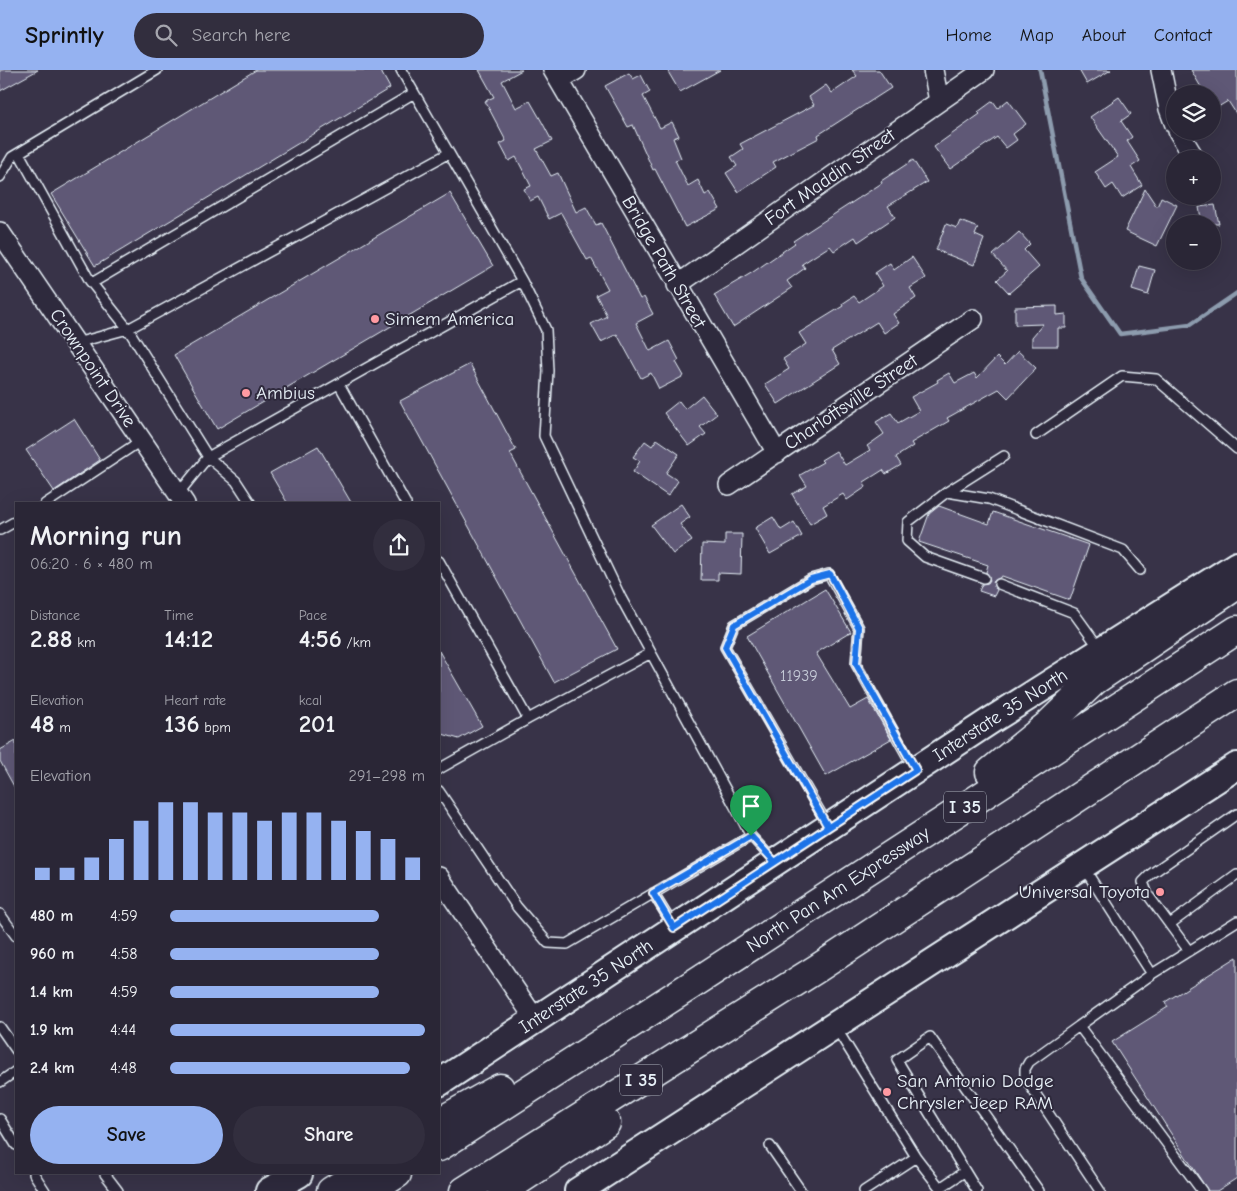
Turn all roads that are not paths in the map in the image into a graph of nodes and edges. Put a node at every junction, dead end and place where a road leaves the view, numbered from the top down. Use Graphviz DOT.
graph roads {
  1 [pos="157,70"];
  2 [pos="401,70"];
  3 [pos="576,70"];
  4 [pos="933,70"];
  5 [pos="984,70"];
  6 [pos="1161,70"];
  7 [pos="556,75"];
  8 [pos="414,92"];
  9 [pos="1166,94"];
  10 [pos="939,101"];
  11 [pos="19,153"];
  12 [pos="449,153"];
  13 [pos="0,177"];
  14 [pos="0,232"];
  15 [pos="522,281"];
  16 [pos="92,283"];
  17 [pos="677,285"];
  18 [pos="973,319"];
  19 [pos="128,329"];
  20 [pos="76,343"];
  21 [pos="339,384"];
  22 [pos="1036,435"];
  23 [pos="142,440"];
  24 [pos="1237,449"];
  25 [pos="777,453"];
  26 [pos="1004,456"];
  27 [pos="208,457"];
  28 [pos="729,485"];
  29 [pos="947,492"];
  30 [pos="182,499"];
  31 [pos="48,502"];
  32 [pos="250,502"];
  33 [pos="405,502"];
  34 [pos="15,522"];
  35 [pos="0,530"];
  36 [pos="440,563"];
  37 [pos="1237,565"];
  38 [pos="1140,570"];
  39 [pos="984,578"];
  40 [pos="999,584"];
  41 [pos="1237,585"];
  42 [pos="1237,630"];
  43 [pos="1101,651"];
  44 [pos="651,653"];
  45 [pos="1237,693"];
  46 [pos="1237,716"];
  47 [pos="528,719"];
  48 [pos="1237,766"];
  49 [pos="440,768"];
  50 [pos="916,770"];
  51 [pos="440,792"];
  52 [pos="1237,814"];
  53 [pos="828,827"];
  54 [pos="1024,833"];
  55 [pos="751,836"];
  56 [pos="906,846"];
  57 [pos="775,862"];
  58 [pos="1083,866"];
  59 [pos="1237,875"];
  60 [pos="440,879"];
  61 [pos="653,893"];
  62 [pos="0,914"];
  63 [pos="1237,921"];
  64 [pos="1170,924"];
  65 [pos="674,928"];
  66 [pos="15,935"];
  67 [pos="1189,951"];
  68 [pos="818,968"];
  69 [pos="1152,974"];
  70 [pos="693,984"];
  71 [pos="535,1019"];
  72 [pos="834,1026"];
  73 [pos="1079,1026"];
  74 [pos="0,1027"];
  75 [pos="15,1049"];
  76 [pos="15,1072"];
  77 [pos="0,1082"];
  78 [pos="440,1082"];
  79 [pos="0,1119"];
  80 [pos="440,1121"];
  81 [pos="15,1143"];
  82 [pos="440,1146"];
  83 [pos="770,1146"];
  84 [pos="916,1158"];
  85 [pos="964,1172"];
  86 [pos="34,1174"];
  87 [pos="105,1174"];
  88 [pos="299,1174"];
  89 [pos="358,1174"];
  90 [pos="396,1174"];
  91 [pos="593,1187"];
  92 [pos="45,1191"];
  93 [pos="118,1191"];
  94 [pos="269,1191"];
  95 [pos="331,1191"];
  96 [pos="370,1191"];
  97 [pos="464,1191"];
  98 [pos="503,1191"];
  99 [pos="801,1191"];
  100 [pos="864,1191"];
  101 [pos="977,1191"];
  102 [pos="1039,1191"];
  103 [pos="1100,1191"];
  104 [pos="1202,1191"];
  1 -- 11 [label="lane"];
  2 -- 8 [label="lane"];
  3 -- 7 [label="street"];
  4 -- 10 [label="street"];
  5 -- 10 [label="street, Fort Maddin Street"];
  6 -- 9 [label="street"];
  7 -- 17 [label="street, Bridge Path Street"];
  8 -- 12 [label="lane"];
  8 -- 16 [label="lane"];
  10 -- 17 [label="street, Fort Maddin Street"];
  11 -- 13 [label="lane"];
  11 -- 16 [label="lane"];
  12 -- 15 [label="lane"];
  12 -- 19 [label="lane"];
  14 -- 20 [label="street, Crownpoint Drive"];
  15 -- 21 [label="lane"];
  15 -- 44 [label="lane"];
  16 -- 19 [label="lane"];
  17 -- 25 [label="street, Bridge Path Street"];
  18 -- 25 [label="street, Charlottsville Street"];
  19 -- 20 [label="lane"];
  19 -- 27 [label="lane"];
  20 -- 23 [label="street, Crownpoint Drive"];
  21 -- 27 [label="lane"];
  21 -- 33 [label="lane"];
  22 -- 24 [label="lane"];
  23 -- 30 [label="street, Crownpoint Drive"];
  23 -- 31 [label="lane"];
  25 -- 28 [label="street, Charlottsville Street"];
  26 -- 29 [label="lane"];
  27 -- 30 [label="lane"];
  27 -- 32 [label="lane"];
  29 -- 38 [label="lane"];
  29 -- 39 [label="lane"];
  34 -- 35 [label="lane"];
  36 -- 47 [label="lane"];
  37 -- 43 [label="main road, Interstate 35 North"];
  40 -- 43 [label="lane"];
  41 -- 56 [label="highway"];
  42 -- 56 [label="highway, North Pan Am Expressway / I 35"];
  43 -- 50 [label="main road, Interstate 35 North"];
  44 -- 47 [label="lane"];
  44 -- 55 [label="lane"];
  45 -- 54 [label="highway, I 35"];
  46 -- 54 [label="highway"];
  47 -- 49 [label="lane"];
  48 -- 58 [label="main road"];
  50 -- 53 [label="main road, Interstate 35 North"];
  50 -- 53 [label="lane"];
  51 -- 61 [label="lane"];
  52 -- 64 [label="lane"];
  53 -- 57 [label="main road, Interstate 35 North"];
  54 -- 68 [label="highway, I 35"];
  55 -- 57 [label="lane"];
  55 -- 61 [label="lane"];
  56 -- 70 [label="highway, North Pan Am Expressway / I 35"];
  57 -- 65 [label="main road, Interstate 35 North"];
  58 -- 69 [label="lane"];
  58 -- 72 [label="main road"];
  59 -- 64 [label="lane"];
  60 -- 71 [label="street"];
  61 -- 65 [label="lane"];
  62 -- 66 [label="lane"];
  63 -- 67 [label="lane"];
  64 -- 67 [label="lane"];
  65 -- 71 [label="main road, Interstate 35 North"];
  67 -- 69 [label="lane"];
  68 -- 97 [label="highway, I 35"];
  68 -- 98 [label="highway"];
  69 -- 73 [label="lane"];
  70 -- 80 [label="highway"];
  70 -- 82 [label="highway, North Pan Am Expressway / I 35"];
  71 -- 78 [label="main road, Interstate 35 North"];
  72 -- 84 [label="lane"];
  72 -- 91 [label="main road"];
  73 -- 103 [label="lane"];
  73 -- 104 [label="lane"];
  74 -- 75 [label="lane"];
  76 -- 77 [label="lane"];
  79 -- 81 [label="lane"];
  83 -- 99 [label="lane"];
  84 -- 85 [label="lane"];
  84 -- 100 [label="lane"];
  85 -- 101 [label="lane"];
  85 -- 102 [label="lane"];
  86 -- 92 [label="lane"];
  87 -- 93 [label="lane"];
  88 -- 94 [label="main road"];
  89 -- 95 [label="highway"];
  90 -- 96 [label="highway"];
}
